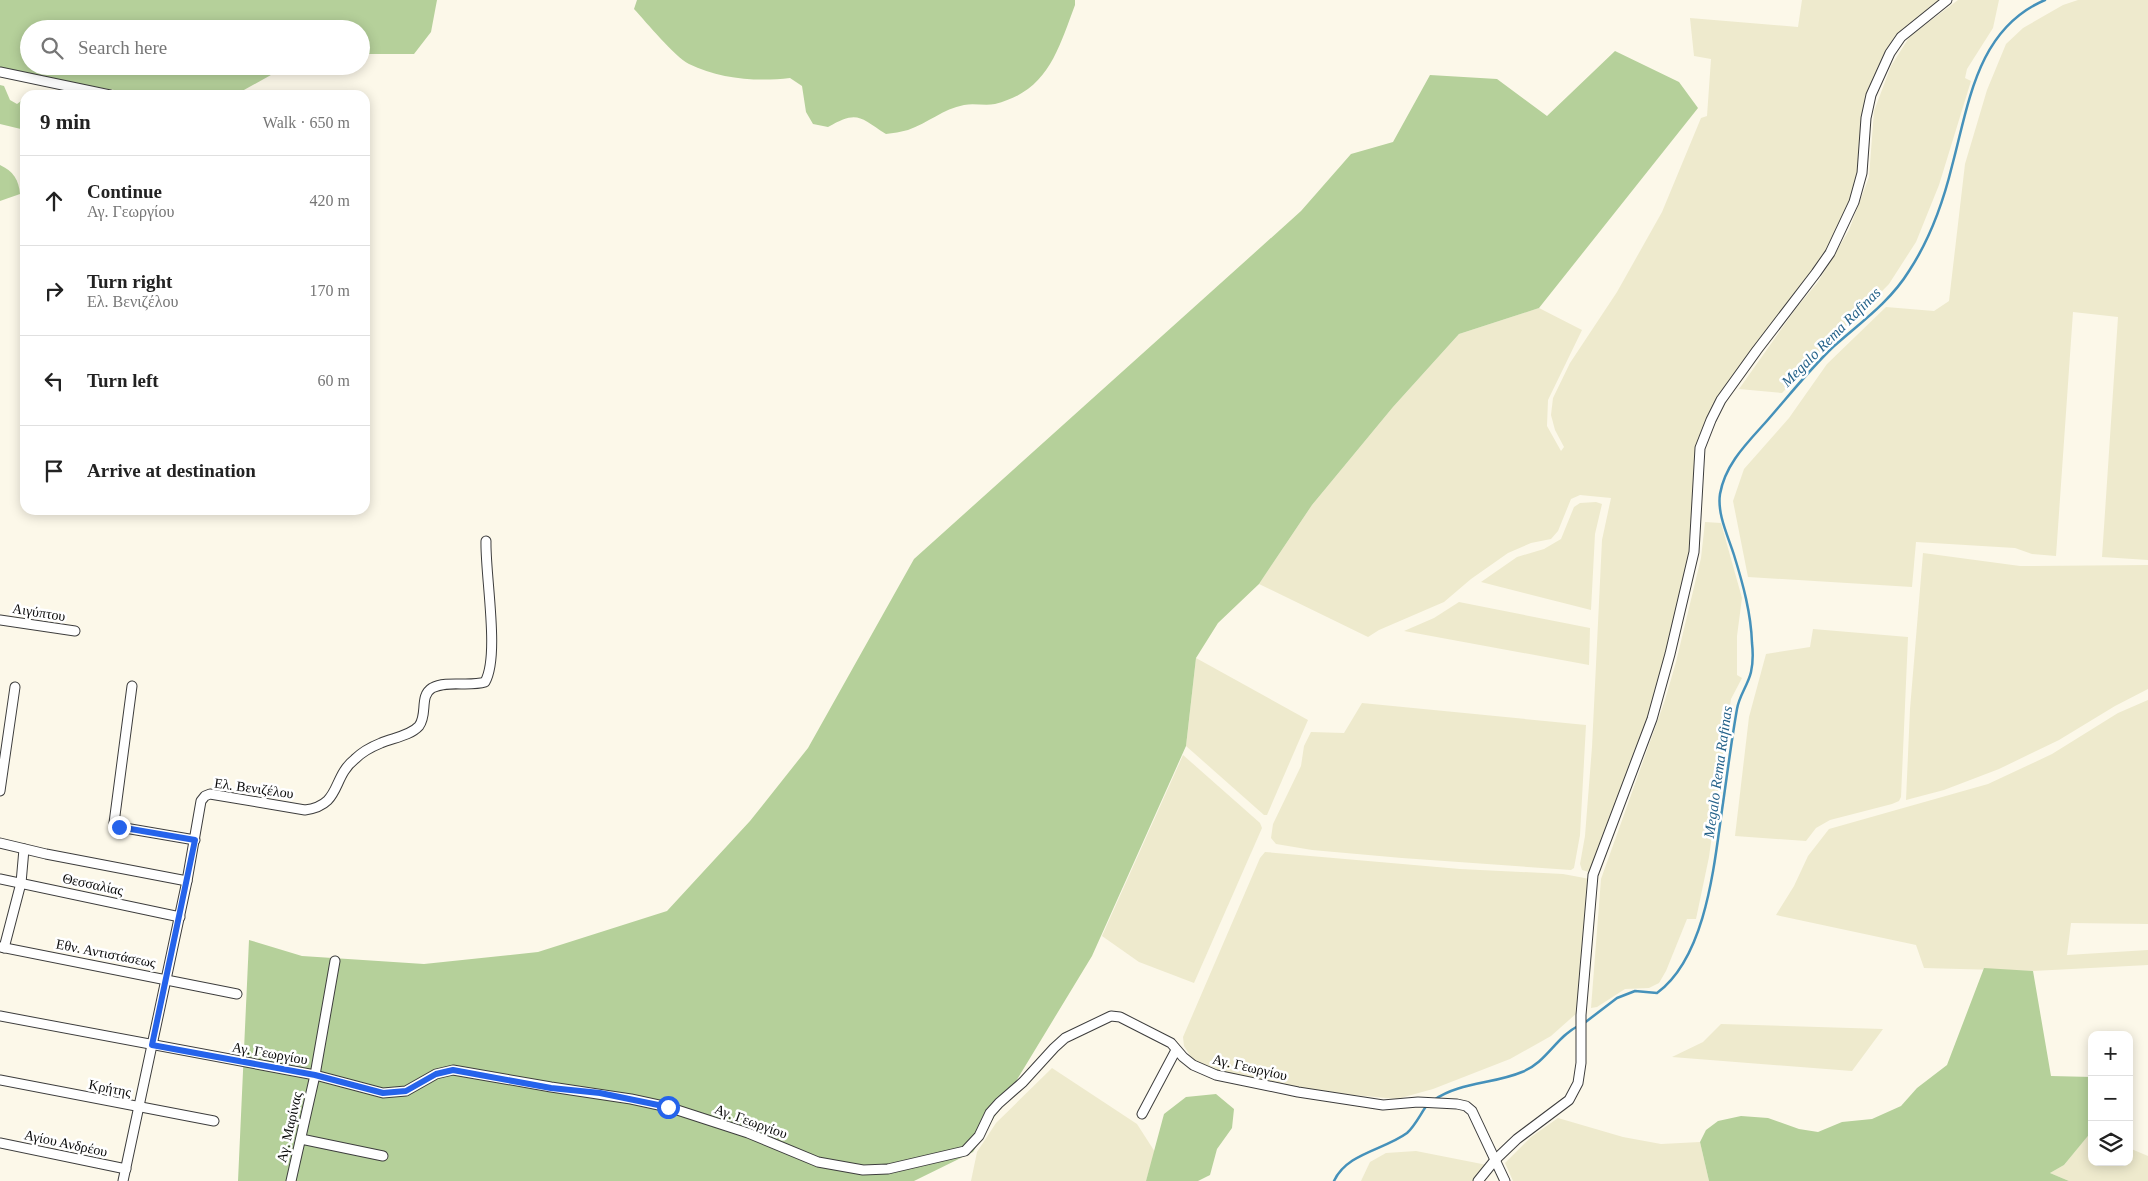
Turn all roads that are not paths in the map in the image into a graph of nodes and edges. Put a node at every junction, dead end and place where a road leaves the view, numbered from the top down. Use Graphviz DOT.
graph roads {
  1 [pos="1947,0"];
  2 [pos="0,72"];
  3 [pos="86,90"];
  4 [pos="486,541"];
  5 [pos="0,620"];
  6 [pos="75,632"];
  7 [pos="132,686"];
  8 [pos="15,687"];
  9 [pos="3,749"];
  10 [pos="0,791"];
  11 [pos="195,840"];
  12 [pos="0,843"];
  13 [pos="24,849"];
  14 [pos="0,879"];
  15 [pos="188,881"];
  16 [pos="21,883"];
  17 [pos="180,917"];
  18 [pos="2,947"];
  19 [pos="335,961"];
  20 [pos="166,978"];
  21 [pos="237,994"];
  22 [pos="0,1016"];
  23 [pos="152,1045"];
  24 [pos="1176,1050"];
  25 [pos="315,1075"];
  26 [pos="0,1080"];
  27 [pos="138,1108"];
  28 [pos="1142,1114"];
  29 [pos="214,1121"];
  30 [pos="301,1139"];
  31 [pos="0,1143"];
  32 [pos="383,1156"];
  33 [pos="1495,1160"];
  34 [pos="126,1169"];
  35 [pos="123,1181"];
  36 [pos="291,1181"];
  37 [pos="1478,1181"];
  38 [pos="1505,1181"];
  1 -- 33 [label="street"];
  2 -- 3 [label="street"];
  4 -- 11 [label="street, Ελ. Βενιζέλου"];
  5 -- 6 [label="street, Αιγύπτου"];
  7 -- 11 [label="street"];
  8 -- 9 [label="street"];
  9 -- 10 [label="street"];
  11 -- 15 [label="street, Ελ. Βενιζέλου"];
  12 -- 13 [label="street"];
  13 -- 15 [label="street"];
  13 -- 16 [label="street"];
  14 -- 16 [label="street, Θεσσαλίας"];
  15 -- 17 [label="street, Ελ. Βενιζέλου"];
  16 -- 17 [label="street, Θεσσαλίας"];
  16 -- 18 [label="street"];
  17 -- 20 [label="street, Ελ. Βενιζέλου"];
  18 -- 20 [label="street, Εθν. Αντιστάσεως"];
  19 -- 25 [label="street, Αγ. Μαρίνας"];
  20 -- 21 [label="street, Εθν. Αντιστάσεως"];
  20 -- 23 [label="street, Ελ. Βενιζέλου"];
  22 -- 23 [label="street, Αγ. Γεωργίου"];
  23 -- 25 [label="street, Αγ. Γεωργίου"];
  23 -- 27 [label="street, Ελ. Βενιζέλου"];
  24 -- 25 [label="street, Αγ. Γεωργίου"];
  24 -- 28 [label="street"];
  24 -- 33 [label="street, Αγ. Γεωργίου"];
  25 -- 30 [label="street, Αγ. Μαρίνας"];
  26 -- 27 [label="street, Κρήτης"];
  27 -- 29 [label="street, Κρήτης"];
  27 -- 34 [label="street, Ελ. Βενιζέλου"];
  30 -- 32 [label="street"];
  30 -- 36 [label="street, Αγ. Μαρίνας"];
  31 -- 34 [label="street, Αγίου Ανδρέου"];
  33 -- 37 [label="street"];
  33 -- 38 [label="street, Αγ. Γεωργίου"];
  34 -- 35 [label="street, Ελ. Βενιζέλου"];
}
